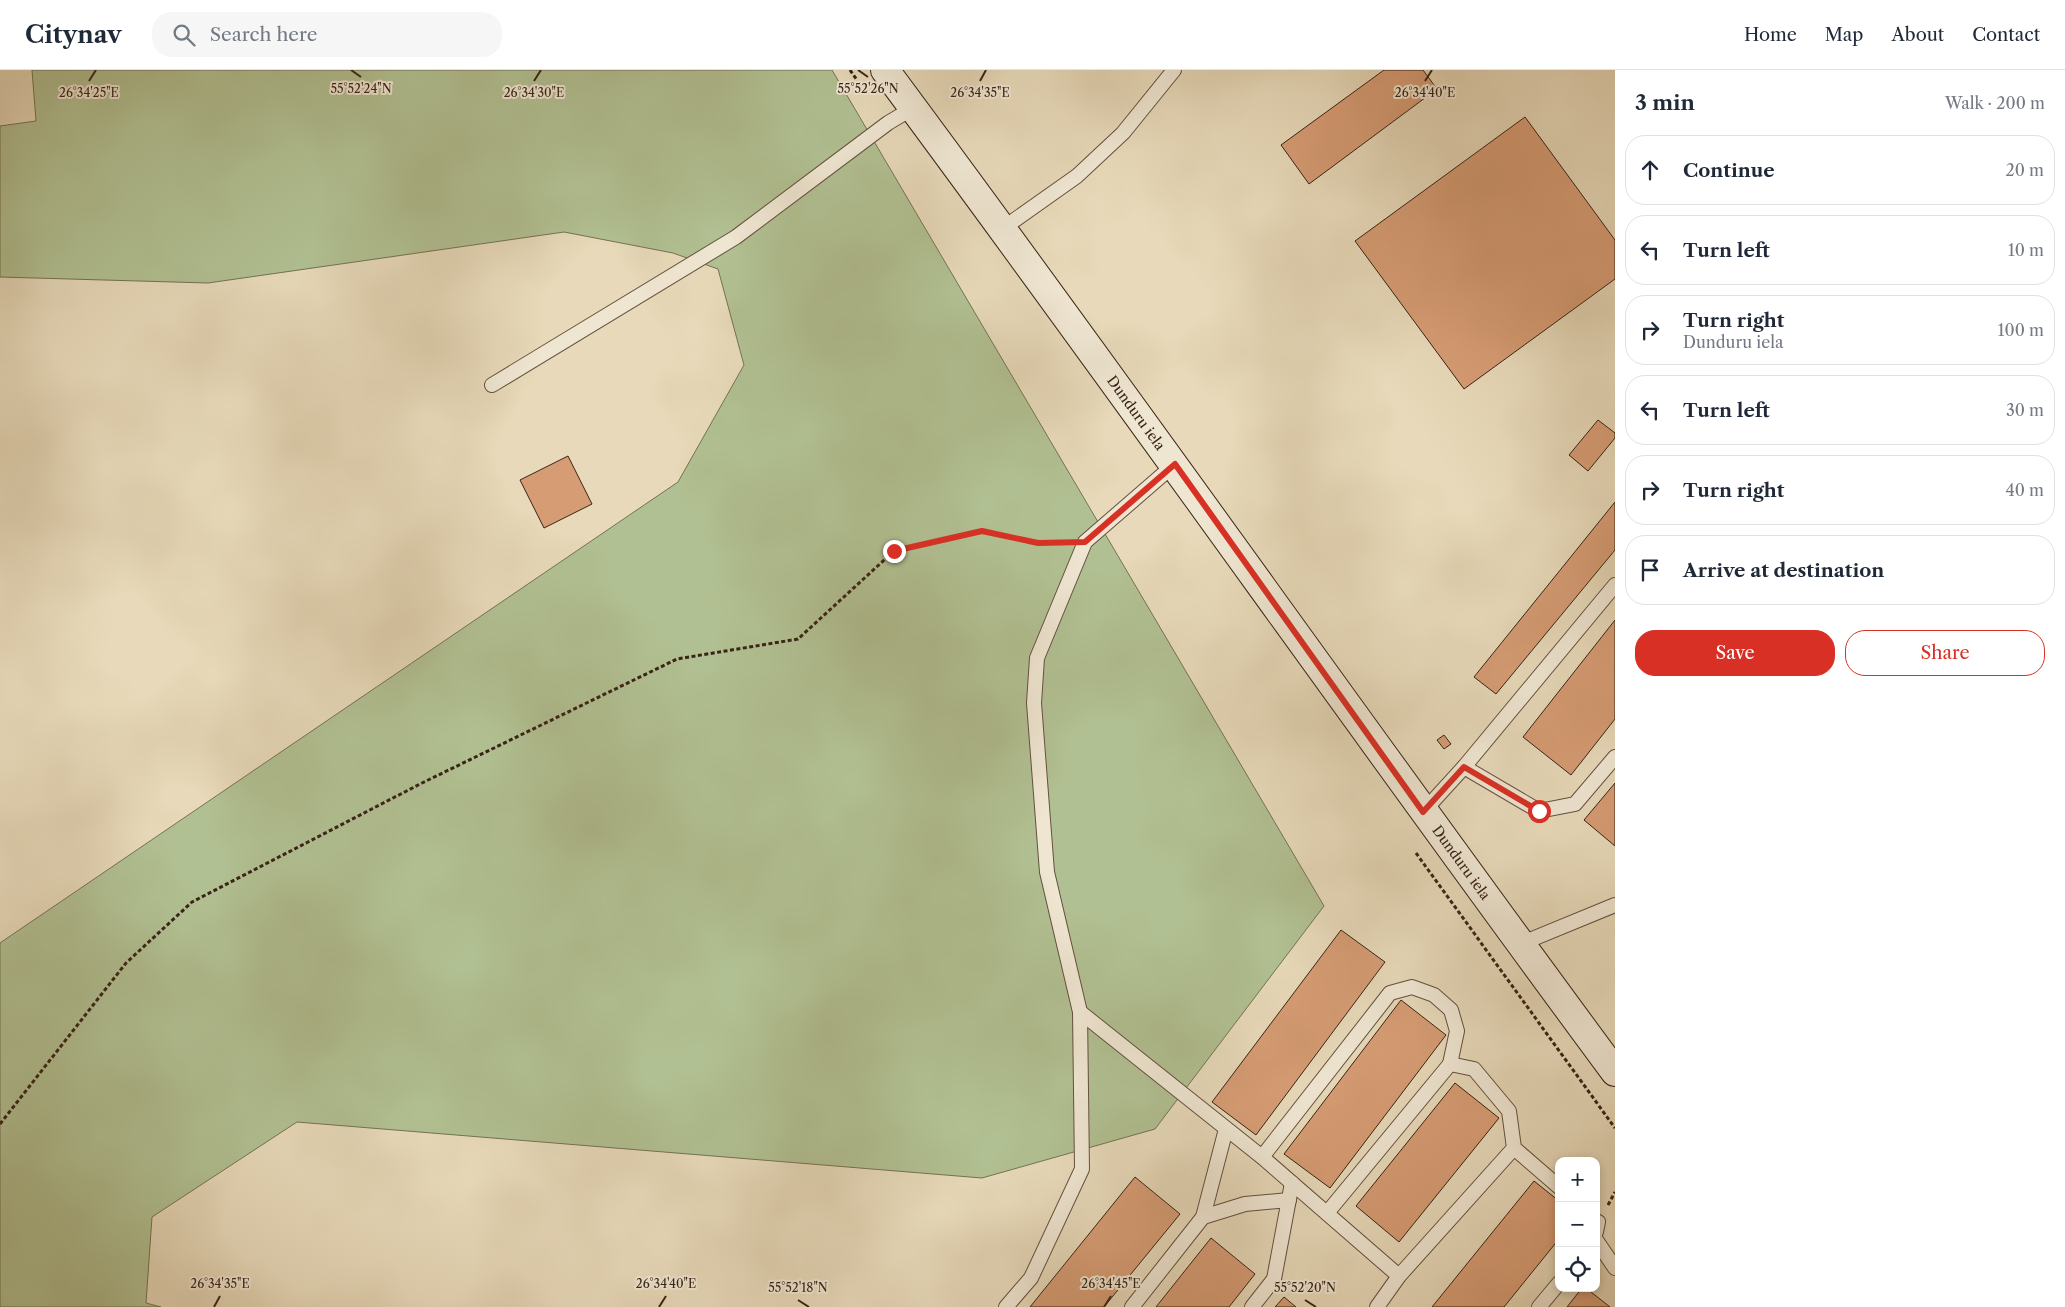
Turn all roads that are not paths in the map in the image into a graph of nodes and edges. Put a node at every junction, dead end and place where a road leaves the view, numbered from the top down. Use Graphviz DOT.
graph roads {
  1 [pos="884,70"];
  2 [pos="1174,70"];
  3 [pos="913,108"];
  4 [pos="1002,229"];
  5 [pos="492,385"];
  6 [pos="1175,464"];
  7 [pos="1615,585"];
  8 [pos="1615,757"];
  9 [pos="1464,767"];
  10 [pos="1423,812"];
  11 [pos="1615,905"];
  12 [pos="1520,944"];
  13 [pos="1080,1012"];
  14 [pos="1450,1064"];
  15 [pos="1615,1072"];
  16 [pos="1226,1130"];
  17 [pos="1514,1148"];
  18 [pos="1262,1157"];
  19 [pos="1292,1183"];
  20 [pos="1555,1184"];
  21 [pos="1289,1200"];
  22 [pos="1328,1213"];
  23 [pos="1203,1217"];
  24 [pos="1600,1246"];
  25 [pos="1615,1268"];
  26 [pos="1399,1276"];
  27 [pos="1555,1288"];
  28 [pos="1006,1307"];
  29 [pos="1132,1307"];
  30 [pos="1252,1307"];
  31 [pos="1377,1307"];
  32 [pos="1539,1307"];
  1 -- 3 [label="street, Dunduru iela"];
  2 -- 4 [label="lane"];
  3 -- 4 [label="street, Dunduru iela"];
  3 -- 5 [label="lane"];
  4 -- 6 [label="street, Dunduru iela"];
  6 -- 10 [label="street, Dunduru iela"];
  6 -- 13 [label="lane"];
  7 -- 9 [label="lane"];
  8 -- 9 [label="lane"];
  9 -- 10 [label="lane"];
  10 -- 12 [label="street, Dunduru iela"];
  11 -- 12 [label="lane"];
  12 -- 15 [label="street, Dunduru iela"];
  13 -- 16 [label="lane"];
  13 -- 28 [label="lane"];
  14 -- 17 [label="lane"];
  14 -- 18 [label="lane"];
  14 -- 22 [label="lane"];
  16 -- 18 [label="lane"];
  16 -- 23 [label="lane"];
  17 -- 20 [label="lane"];
  17 -- 26 [label="lane"];
  18 -- 19 [label="lane"];
  19 -- 21 [label="lane"];
  19 -- 22 [label="lane"];
  21 -- 23 [label="lane"];
  21 -- 30 [label="lane"];
  22 -- 26 [label="lane"];
  23 -- 29 [label="lane"];
  24 -- 25 [label="lane"];
  26 -- 31 [label="lane"];
  27 -- 32 [label="lane"];
}
